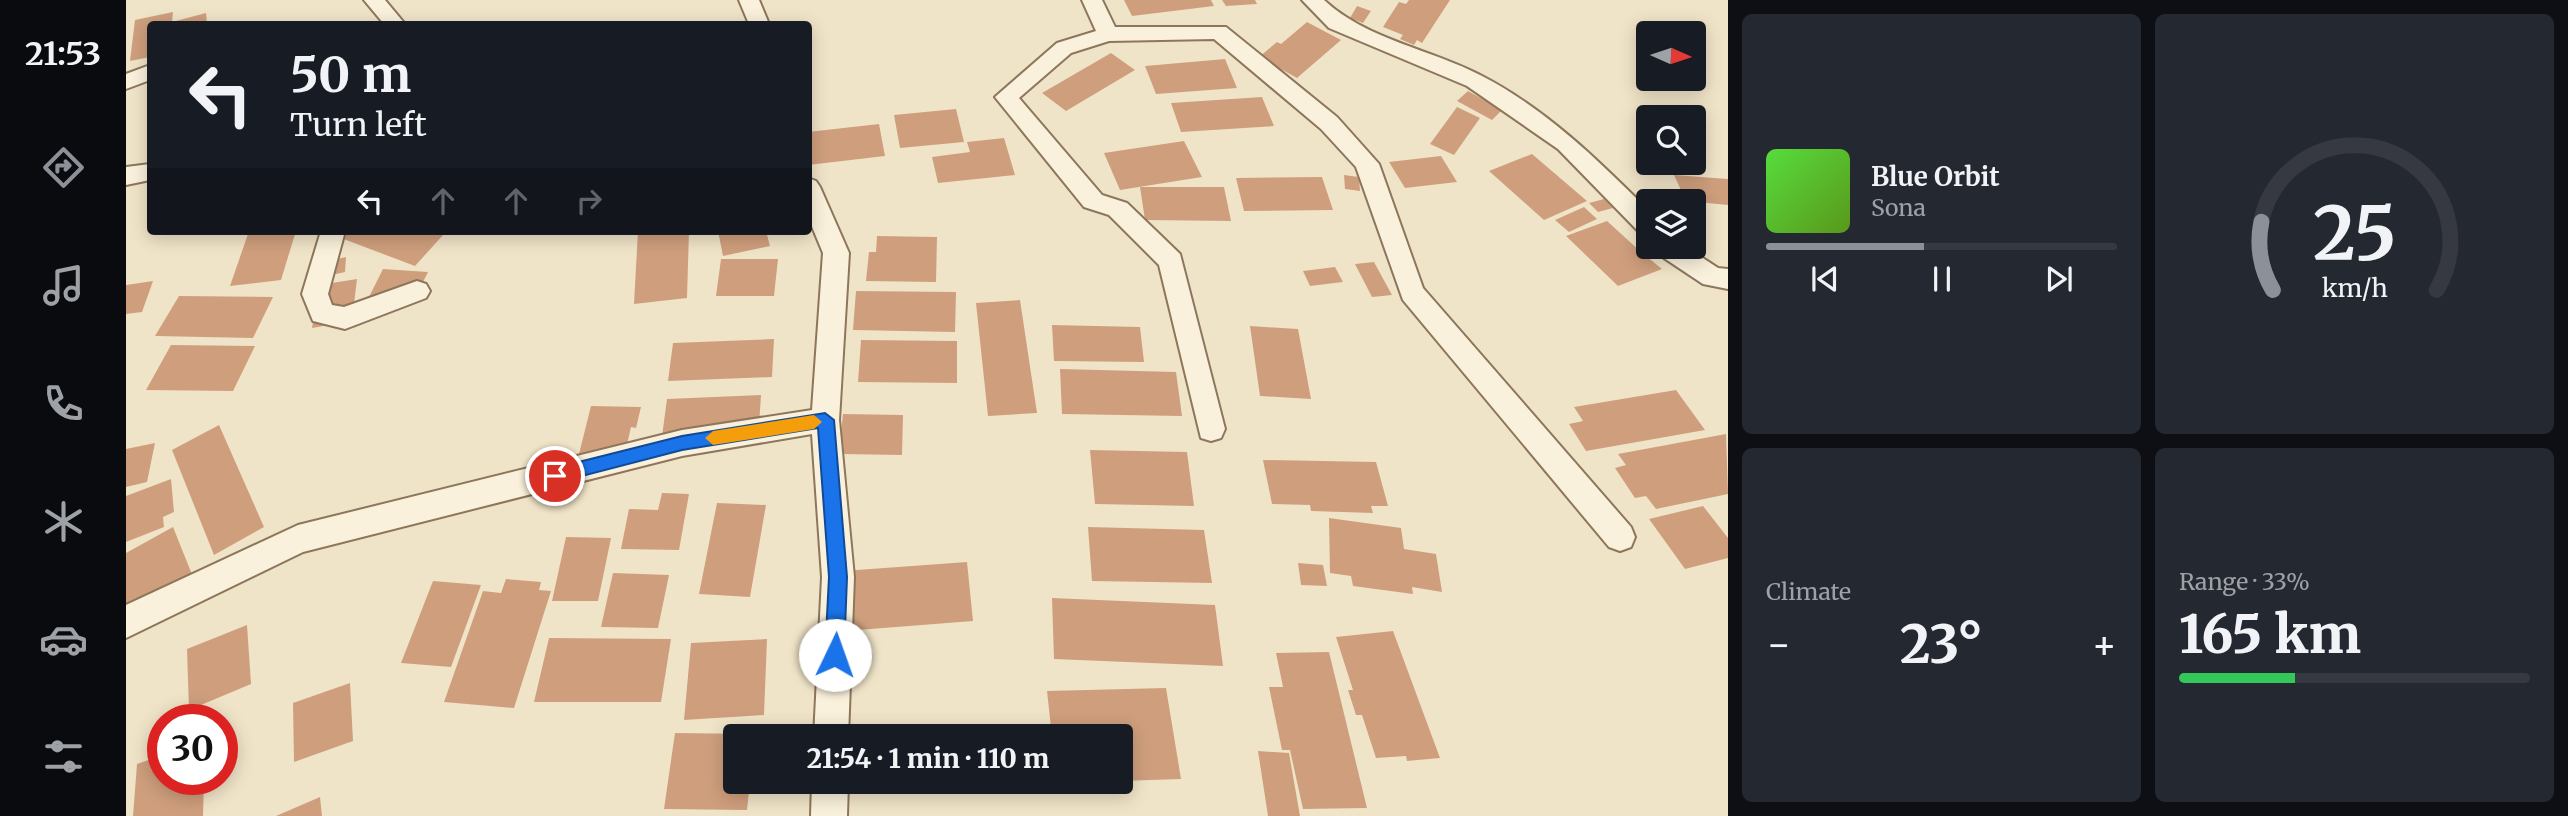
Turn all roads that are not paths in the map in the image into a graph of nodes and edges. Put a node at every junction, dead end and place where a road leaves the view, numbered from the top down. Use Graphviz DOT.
graph roads {
  1 [pos="374,0"];
  2 [pos="749,0"];
  3 [pos="1092,0"];
  4 [pos="1312,0"];
  5 [pos="392,21"];
  6 [pos="758,21"];
  7 [pos="1108,34"];
  8 [pos="147,73"];
  9 [pos="126,82"];
  10 [pos="147,172"];
  11 [pos="126,176"];
  12 [pos="812,196"];
  13 [pos="1636,213"];
  14 [pos="332,235"];
  15 [pos="1685,259"];
  16 [pos="1728,279"];
  17 [pos="417,291"];
  18 [pos="825,420"];
  19 [pos="1211,429"];
  20 [pos="1620,537"];
  21 [pos="126,622"];
  22 [pos="832,724"];
  23 [pos="830,794"];
  24 [pos="829,816"];
  1 -- 5 [label="street"];
  2 -- 6 [label="street"];
  3 -- 7 [label="street"];
  4 -- 13 [label="street"];
  7 -- 19 [label="street"];
  7 -- 20 [label="street"];
  8 -- 9 [label="street"];
  10 -- 11 [label="street"];
  12 -- 18 [label="street"];
  14 -- 17 [label="street"];
  15 -- 16 [label="street"];
  18 -- 21 [label="street"];
  18 -- 22 [label="street"];
  23 -- 24 [label="street"];
}
